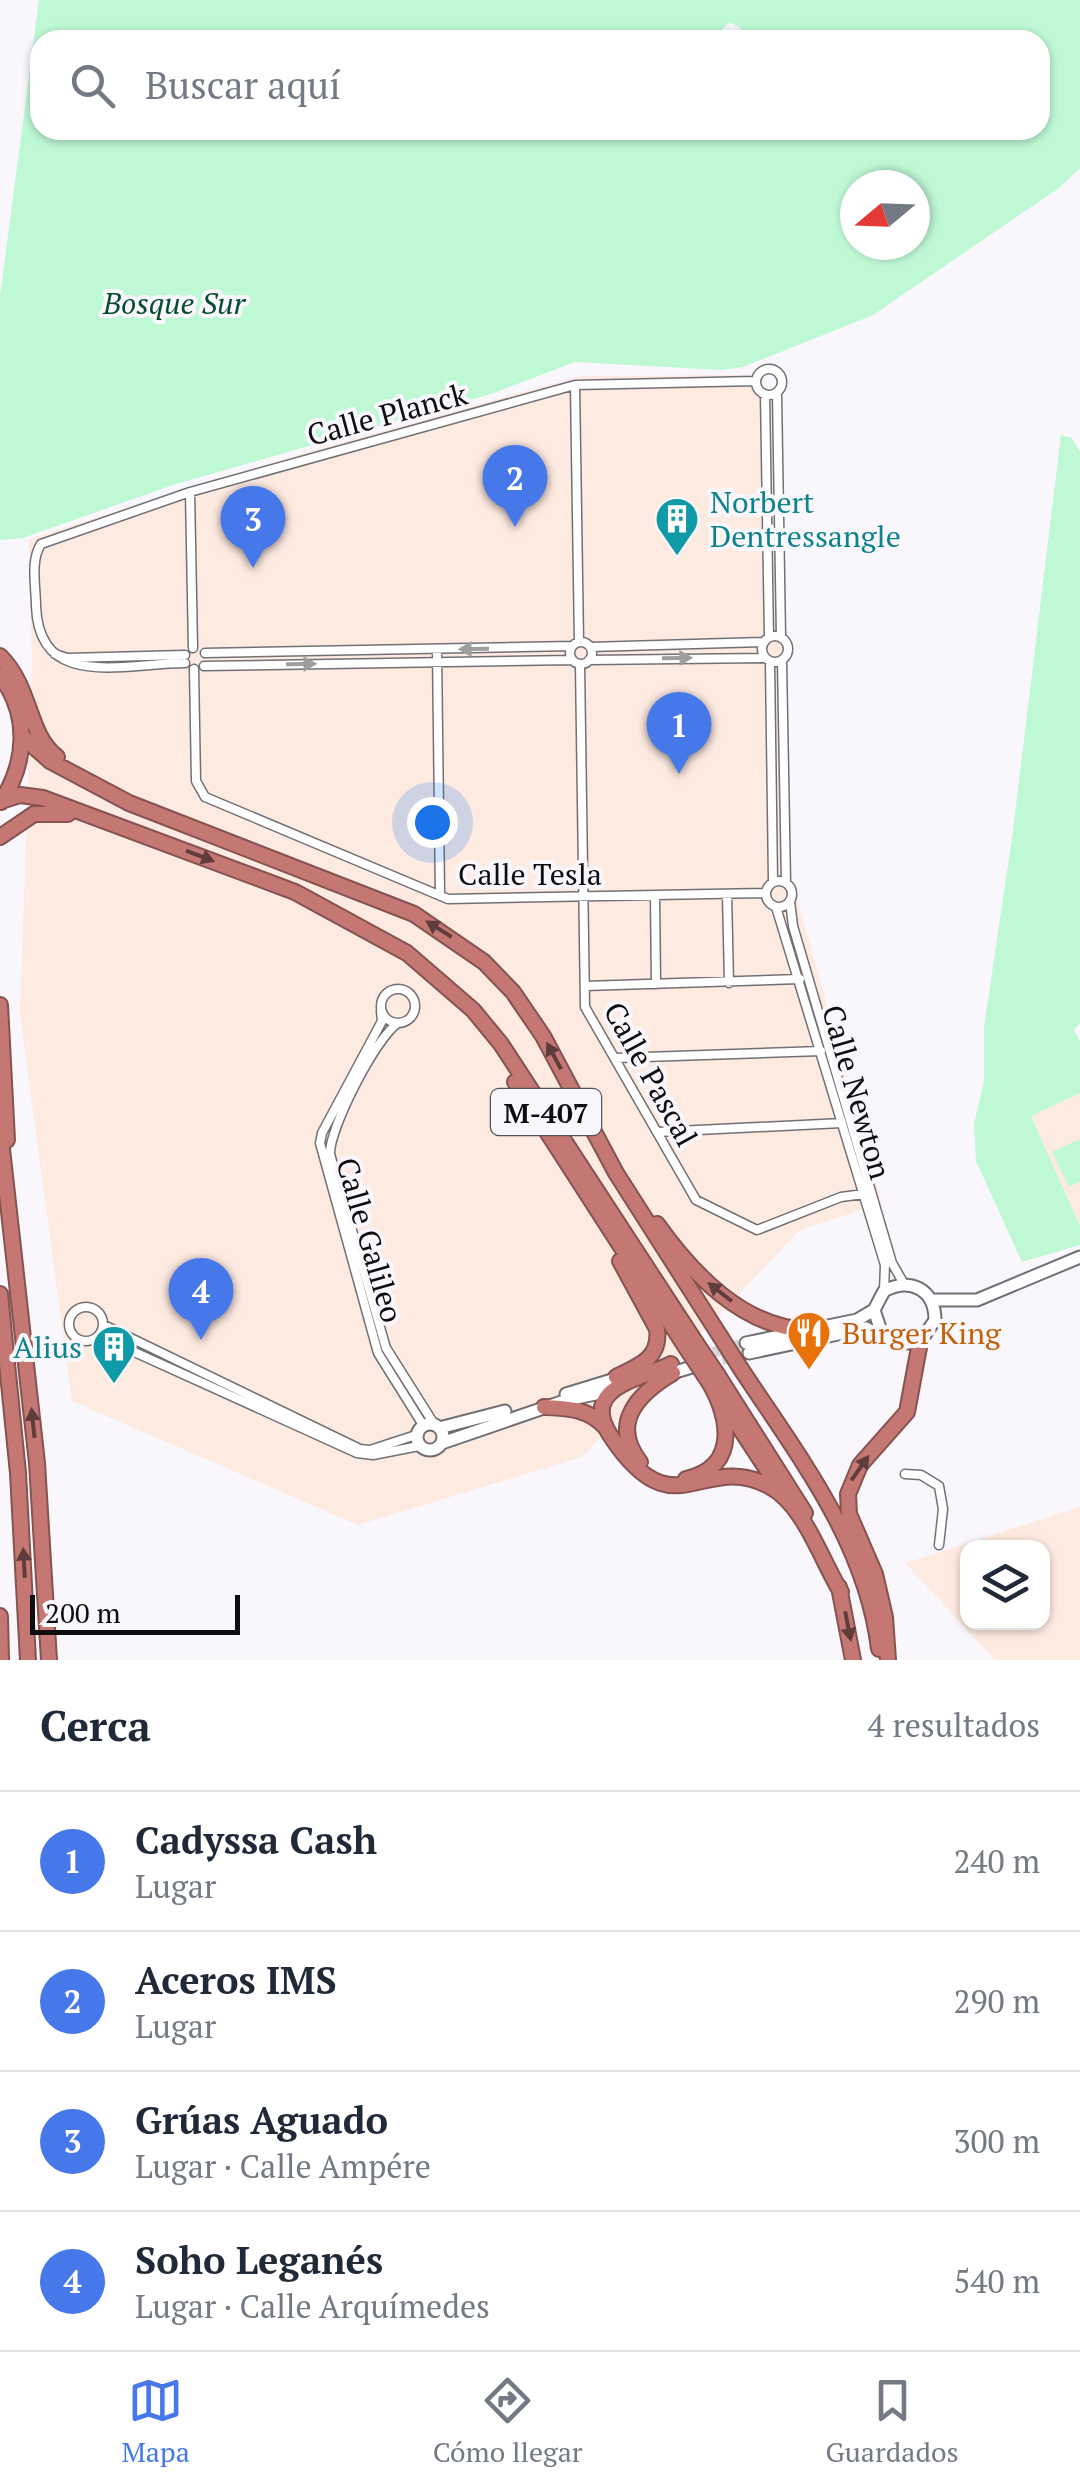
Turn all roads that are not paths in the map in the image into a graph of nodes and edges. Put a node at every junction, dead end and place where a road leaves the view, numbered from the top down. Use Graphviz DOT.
graph roads {
  1 [pos="756,381"];
  2 [pos="576,385"];
  3 [pos="777,393"];
  4 [pos="765,394"];
  5 [pos="190,492"];
  6 [pos="780,637"];
  7 [pos="766,640"];
  8 [pos="576,644"];
  9 [pos="590,647"];
  10 [pos="436,650"];
  11 [pos="204,653"];
  12 [pos="188,655"];
  13 [pos="0,656"];
  14 [pos="590,660"];
  15 [pos="768,660"];
  16 [pos="782,661"];
  17 [pos="436,662"];
  18 [pos="576,662"];
  19 [pos="204,666"];
  20 [pos="194,670"];
  21 [pos="0,675"];
  22 [pos="22,737"];
  23 [pos="90,780"];
  24 [pos="1,802"];
  25 [pos="108,822"];
  26 [pos="0,838"];
  27 [pos="774,882"];
  28 [pos="786,882"];
  29 [pos="766,893"];
  30 [pos="727,894"];
  31 [pos="440,895"];
  32 [pos="655,896"];
  33 [pos="584,897"];
  34 [pos="790,901"];
  35 [pos="776,907"];
  36 [pos="352,921"];
  37 [pos="800,979"];
  38 [pos="728,983"];
  39 [pos="656,984"];
  40 [pos="584,986"];
  41 [pos="0,1005"];
  42 [pos="382,1011"];
  43 [pos="398,1023"];
  44 [pos="821,1051"];
  45 [pos="614,1058"];
  46 [pos="842,1123"];
  47 [pos="0,1131"];
  48 [pos="657,1132"];
  49 [pos="616,1173"];
  50 [pos="864,1194"];
  51 [pos="595,1206"];
  52 [pos="13,1235"];
  53 [pos="1080,1256"];
  54 [pos="904,1284"];
  55 [pos="884,1291"];
  56 [pos="0,1294"];
  57 [pos="932,1300"];
  58 [pos="964,1302"];
  59 [pos="874,1310"];
  60 [pos="935,1320"];
  61 [pos="104,1325"];
  62 [pos="807,1330"];
  63 [pos="99,1336"];
  64 [pos="883,1337"];
  65 [pos="920,1342"];
  66 [pos="697,1361"];
  67 [pos="673,1368"];
  68 [pos="611,1385"];
  69 [pos="719,1397"];
  70 [pos="544,1407"];
  71 [pos="606,1428"];
  72 [pos="426,1432"];
  73 [pos="442,1443"];
  74 [pos="905,1474"];
  75 [pos="786,1499"];
  76 [pos="938,1546"];
  77 [pos="841,1592"];
  78 [pos="0,1616"];
  79 [pos="1,1660"];
  80 [pos="28,1660"];
  81 [pos="49,1660"];
  82 [pos="854,1660"];
  83 [pos="880,1660"];
  84 [pos="888,1660"];
  1 -- 2 [label="street, Calle Planck"];
  1 -- 3 [label="street"];
  1 -- 4 [label="street"];
  2 -- 5 [label="street, Calle Planck"];
  2 -- 8 [label="street"];
  3 -- 4 [label="street"];
  3 -- 6 [label="street"];
  4 -- 7 [label="street"];
  5 -- 12 [label="street"];
  5 -- 12 [label="street, Calle Planck"];
  6 -- 7 [label="street"];
  6 -- 16 [label="street"];
  7 -- 9 [label="street"];
  7 -- 15 [label="street"];
  8 -- 9 [label="street"];
  8 -- 10 [label="street, one-way"];
  8 -- 18 [label="street, Calle Pascal"];
  9 -- 14 [label="street"];
  10 -- 11 [label="street"];
  10 -- 17 [label="street"];
  11 -- 12 [label="street"];
  11 -- 19 [label="street"];
  12 -- 20 [label="street"];
  13 -- 23 [label="highway"];
  14 -- 15 [label="street, one-way"];
  14 -- 18 [label="street"];
  15 -- 16 [label="street"];
  15 -- 27 [label="street"];
  16 -- 28 [label="street"];
  17 -- 18 [label="street"];
  19 -- 17 [label="street, one-way"];
  17 -- 31 [label="street"];
  18 -- 33 [label="street, Calle Pascal"];
  19 -- 20 [label="street"];
  20 -- 31 [label="street, Calle Tesla"];
  21 -- 22 [label="highway, M-407"];
  22 -- 23 [label="highway, M-407"];
  22 -- 24 [label="highway, M-407"];
  49 -- 23 [label="highway, M-407, one-way"];
  24 -- 25 [label="highway, M-407"];
  25 -- 26 [label="highway"];
  25 -- 36 [label="highway, M-407, one-way"];
  27 -- 28 [label="street"];
  27 -- 29 [label="street"];
  28 -- 34 [label="street"];
  29 -- 30 [label="street, Calle Tesla"];
  29 -- 35 [label="street"];
  30 -- 32 [label="street, Calle Tesla"];
  30 -- 38 [label="street"];
  31 -- 33 [label="street, Calle Tesla"];
  32 -- 33 [label="street, Calle Tesla"];
  32 -- 39 [label="street"];
  33 -- 40 [label="street, Calle Pascal"];
  34 -- 35 [label="street"];
  34 -- 54 [label="street, Calle Newton"];
  35 -- 37 [label="street, Calle Newton"];
  36 -- 51 [label="highway, M-407"];
  36 -- 66 [label="highway, M-407"];
  37 -- 38 [label="street"];
  37 -- 44 [label="street, Calle Newton"];
  38 -- 39 [label="street"];
  39 -- 40 [label="street"];
  40 -- 45 [label="street, Calle Pascal"];
  41 -- 52 [label="highway"];
  42 -- 43 [label="street"];
  42 -- 43 [label="street"];
  42 -- 72 [label="street, Calle Galileo"];
  43 -- 72 [label="street, Calle Galileo"];
  44 -- 45 [label="street"];
  44 -- 46 [label="street, Calle Newton"];
  45 -- 48 [label="street, Calle Pascal"];
  46 -- 48 [label="street"];
  46 -- 50 [label="street, Calle Newton"];
  47 -- 52 [label="highway"];
  48 -- 50 [label="street, Calle Pascal"];
  62 -- 49 [label="highway, M-407, one-way"];
  49 -- 83 [label="highway, M-407, bridge"];
  50 -- 55 [label="street, Calle Newton"];
  51 -- 66 [label="highway, M-407"];
  51 -- 68 [label="highway, M-407"];
  81 -- 52 [label="highway, one-way"];
  53 -- 58 [label="street"];
  54 -- 55 [label="street"];
  54 -- 57 [label="street"];
  55 -- 59 [label="street"];
  80 -- 56 [label="highway, one-way"];
  57 -- 58 [label="street"];
  57 -- 60 [label="street"];
  58 -- 60 [label="street"];
  59 -- 62 [label="street"];
  59 -- 64 [label="street"];
  60 -- 65 [label="street"];
  61 -- 63 [label="street"];
  61 -- 63 [label="street"];
  61 -- 72 [label="street"];
  62 -- 64 [label="street"];
  63 -- 72 [label="street"];
  64 -- 65 [label="street"];
  84 -- 65 [label="highway, one-way"];
  66 -- 67 [label="street"];
  66 -- 69 [label="highway, M-407"];
  66 -- 77 [label="highway, M-407"];
  67 -- 68 [label="highway"];
  67 -- 69 [label="highway, M-407"];
  68 -- 70 [label="street"];
  68 -- 71 [label="highway"];
  68 -- 72 [label="street"];
  69 -- 75 [label="highway, M-407"];
  70 -- 71 [label="highway"];
  70 -- 73 [label="street"];
  71 -- 75 [label="highway"];
  72 -- 73 [label="street"];
  72 -- 73 [label="street"];
  74 -- 76 [label="street"];
  75 -- 77 [label="highway, M-407"];
  77 -- 82 [label="highway, M-407, one-way"];
  78 -- 79 [label="highway"];
}
